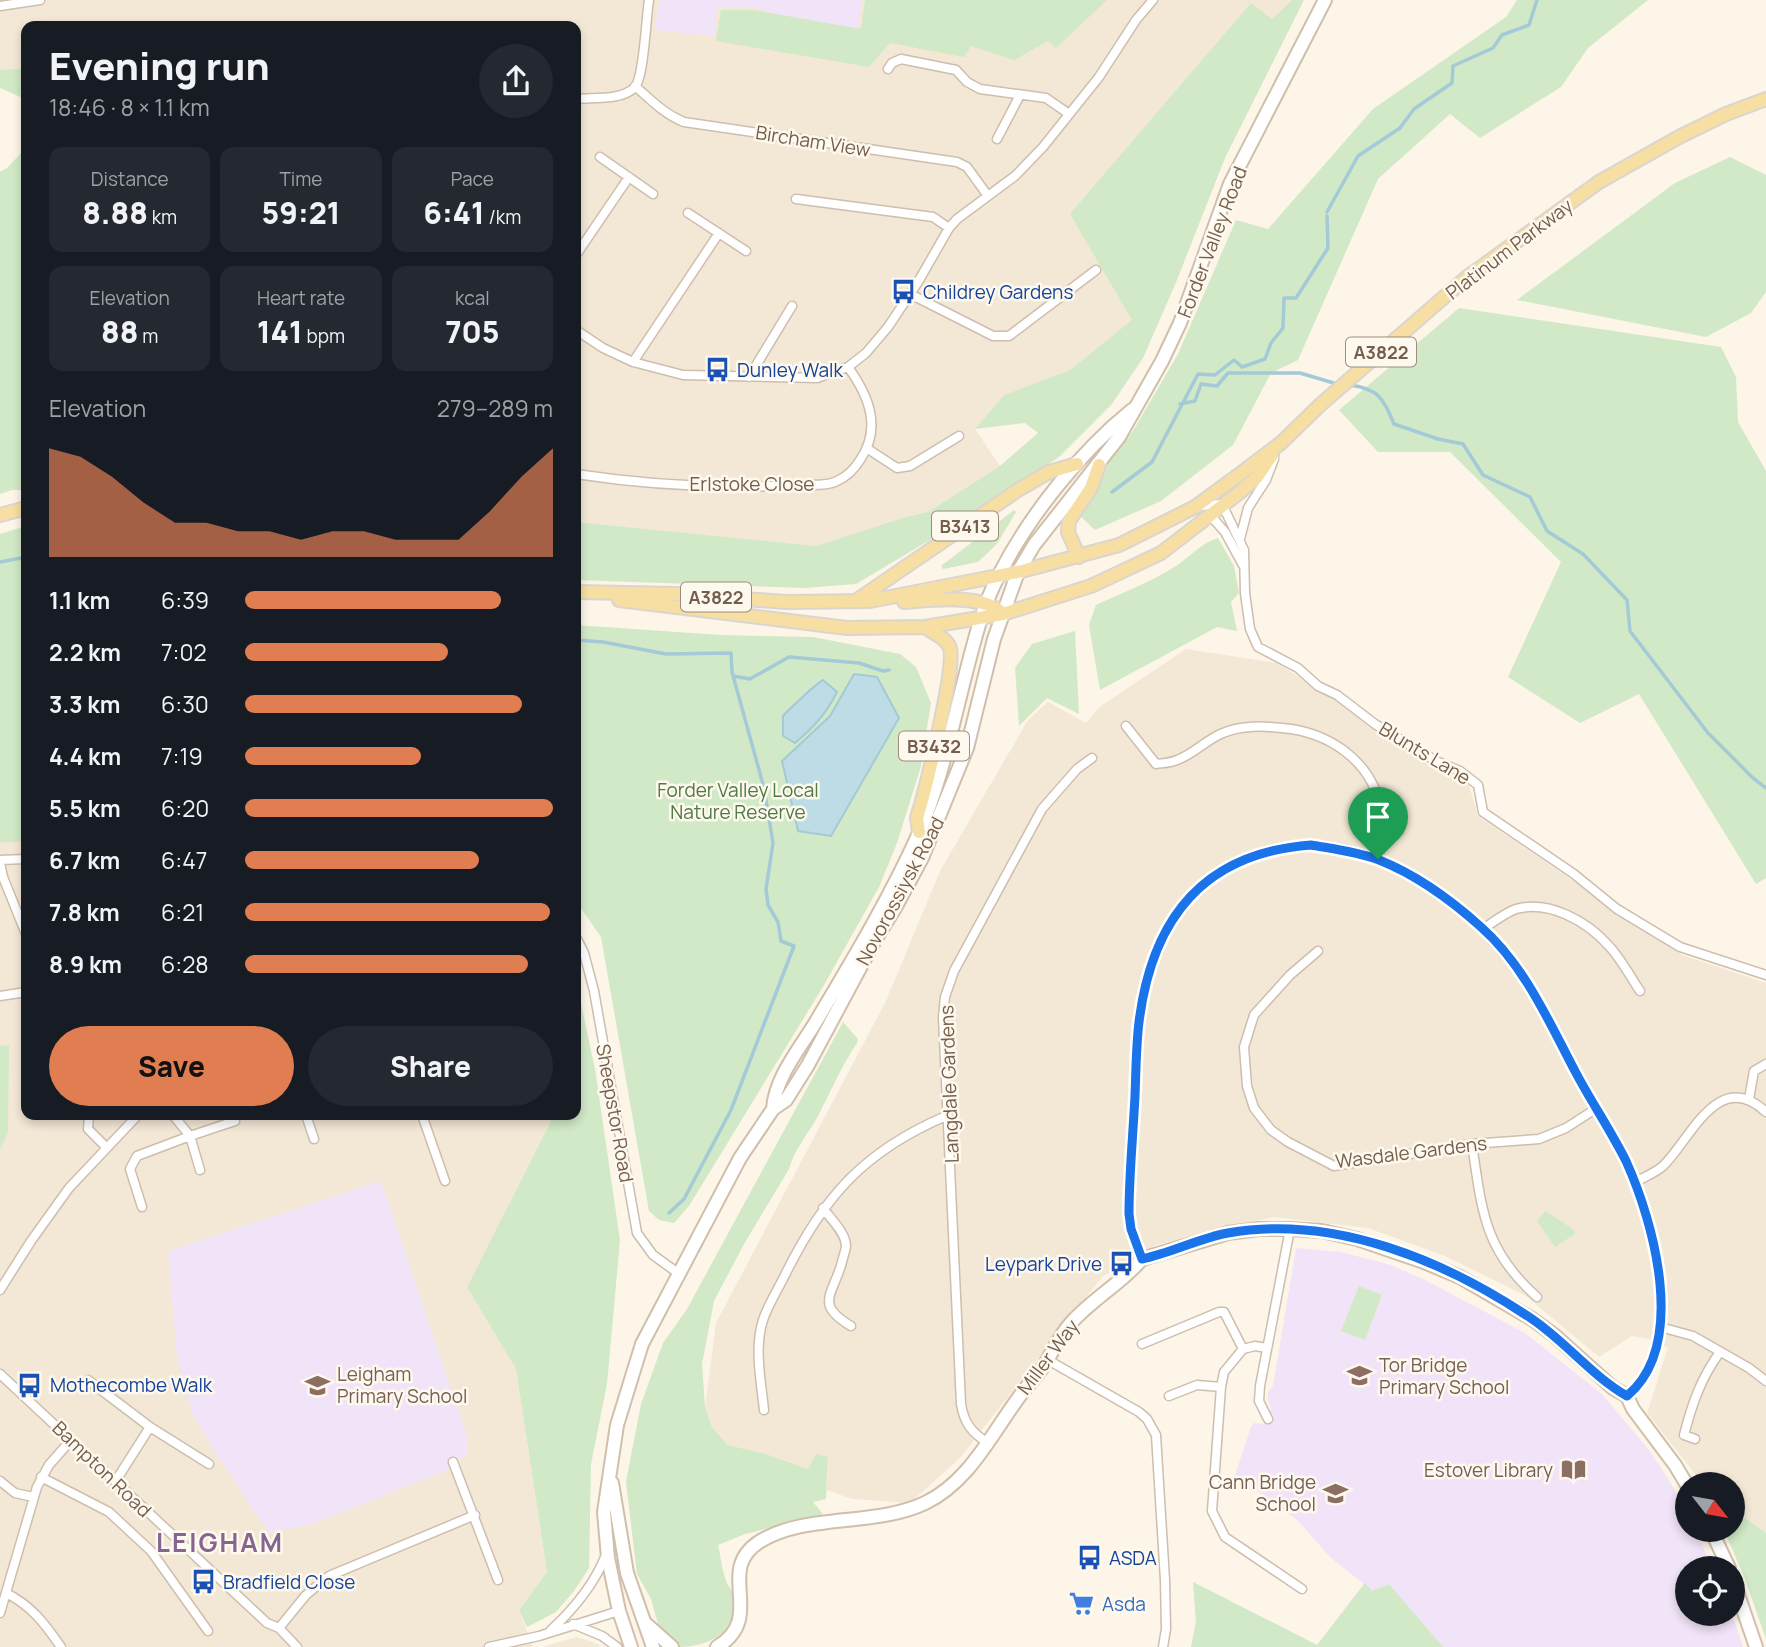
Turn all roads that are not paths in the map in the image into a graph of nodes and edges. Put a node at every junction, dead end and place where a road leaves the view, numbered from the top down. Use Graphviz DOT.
graph roads {
  1 [pos="40,0"];
  2 [pos="649,0"];
  3 [pos="1153,0"];
  4 [pos="1325,0"];
  5 [pos="0,6"];
  6 [pos="888,69"];
  7 [pos="635,86"];
  8 [pos="1020,95"];
  9 [pos="581,99"];
  10 [pos="1766,99"];
  11 [pos="1069,114"];
  12 [pos="997,139"];
  13 [pos="600,157"];
  14 [pos="629,177"];
  15 [pos="653,194"];
  16 [pos="988,196"];
  17 [pos="796,198"];
  18 [pos="688,213"];
  19 [pos="949,228"];
  20 [pos="719,233"];
  21 [pos="581,248"];
  22 [pos="746,251"];
  23 [pos="1096,270"];
  24 [pos="910,294"];
  25 [pos="792,306"];
  26 [pos="581,333"];
  27 [pos="633,362"];
  28 [pos="848,367"];
  29 [pos="750,377"];
  30 [pos="1135,408"];
  31 [pos="959,436"];
  32 [pos="1281,443"];
  33 [pos="868,449"];
  34 [pos="1077,464"];
  35 [pos="1099,465"];
  36 [pos="581,475"];
  37 [pos="1224,505"];
  38 [pos="1195,507"];
  39 [pos="21,509"];
  40 [pos="0,515"];
  41 [pos="1210,515"];
  42 [pos="1240,539"];
  43 [pos="1079,557"];
  44 [pos="1245,568"];
  45 [pos="1018,572"];
  46 [pos="998,576"];
  47 [pos="581,594"];
  48 [pos="581,595"];
  49 [pos="864,600"];
  50 [pos="986,603"];
  51 [pos="1003,614"];
  52 [pos="981,617"];
  53 [pos="925,627"];
  54 [pos="1126,726"];
  55 [pos="1092,758"];
  56 [pos="919,832"];
  57 [pos="1378,859"];
  58 [pos="21,860"];
  59 [pos="0,862"];
  60 [pos="21,922"];
  61 [pos="1483,929"];
  62 [pos="581,947"];
  63 [pos="1318,951"];
  64 [pos="1766,975"];
  65 [pos="1640,991"];
  66 [pos="21,993"];
  67 [pos="0,996"];
  68 [pos="1766,1064"];
  69 [pos="1749,1099"];
  70 [pos="1597,1108"];
  71 [pos="772,1110"];
  72 [pos="1766,1112"];
  73 [pos="946,1116"];
  74 [pos="89,1120"];
  75 [pos="133,1120"];
  76 [pos="177,1120"];
  77 [pos="308,1120"];
  78 [pos="424,1120"];
  79 [pos="235,1121"];
  80 [pos="190,1136"];
  81 [pos="314,1139"];
  82 [pos="1472,1144"];
  83 [pos="106,1147"];
  84 [pos="200,1170"];
  85 [pos="445,1181"];
  86 [pos="1634,1183"];
  87 [pos="142,1208"];
  88 [pos="823,1208"];
  89 [pos="1290,1229"];
  90 [pos="1142,1259"];
  91 [pos="678,1273"];
  92 [pos="0,1290"];
  93 [pos="1537,1297"];
  94 [pos="852,1326"];
  95 [pos="1660,1327"];
  96 [pos="1142,1345"];
  97 [pos="1267,1348"];
  98 [pos="1243,1349"];
  99 [pos="1720,1352"];
  100 [pos="1048,1360"];
  101 [pos="0,1374"];
  102 [pos="88,1380"];
  103 [pos="1766,1380"];
  104 [pos="1220,1387"];
  105 [pos="1169,1396"];
  106 [pos="1627,1396"];
  107 [pos="764,1410"];
  108 [pos="1268,1419"];
  109 [pos="150,1427"];
  110 [pos="1695,1438"];
  111 [pos="71,1440"];
  112 [pos="988,1443"];
  113 [pos="453,1462"];
  114 [pos="209,1464"];
  115 [pos="1679,1472"];
  116 [pos="611,1475"];
  117 [pos="41,1477"];
  118 [pos="0,1481"];
  119 [pos="115,1482"];
  120 [pos="33,1497"];
  121 [pos="475,1515"];
  122 [pos="607,1553"];
  123 [pos="0,1576"];
  124 [pos="10,1580"];
  125 [pos="498,1580"];
  126 [pos="1302,1589"];
  127 [pos="6,1593"];
  128 [pos="637,1605"];
  129 [pos="619,1611"];
  130 [pos="0,1614"];
  131 [pos="1745,1615"];
  132 [pos="643,1620"];
  133 [pos="573,1624"];
  134 [pos="279,1628"];
  135 [pos="208,1631"];
  136 [pos="548,1633"];
  137 [pos="61,1647"];
  138 [pos="297,1647"];
  139 [pos="489,1647"];
  140 [pos="617,1647"];
  141 [pos="631,1647"];
  142 [pos="653,1647"];
  143 [pos="672,1647"];
  144 [pos="717,1647"];
  145 [pos="1163,1647"];
  146 [pos="1756,1647"];
  1 -- 5 [label="street"];
  2 -- 7 [label="street"];
  3 -- 11 [label="street"];
  4 -- 30 [label="main road, Forder Valley Road"];
  6 -- 8 [label="street"];
  7 -- 9 [label="street"];
  7 -- 16 [label="street, Bircham View"];
  8 -- 11 [label="street"];
  8 -- 12 [label="street"];
  10 -- 32 [label="main road, Platinum Parkway / A3822"];
  11 -- 16 [label="street"];
  13 -- 14 [label="street"];
  14 -- 15 [label="street"];
  14 -- 21 [label="street"];
  16 -- 19 [label="street"];
  17 -- 19 [label="street"];
  18 -- 20 [label="street"];
  19 -- 24 [label="street"];
  20 -- 22 [label="street"];
  20 -- 27 [label="street"];
  23 -- 24 [label="street"];
  24 -- 28 [label="street"];
  25 -- 29 [label="street"];
  26 -- 27 [label="street"];
  27 -- 29 [label="street"];
  28 -- 29 [label="street"];
  28 -- 33 [label="street"];
  30 -- 34 [label="main road, Forder Valley Road"];
  30 -- 35 [label="main road, Forder Valley Road"];
  31 -- 33 [label="street"];
  32 -- 37 [label="main road, Platinum Parkway / A3822"];
  32 -- 38 [label="main road, Platinum Parkway / A3822"];
  32 -- 42 [label="street"];
  33 -- 36 [label="street, Erlstoke Close"];
  34 -- 46 [label="main road, B3413"];
  34 -- 49 [label="main road, B3413"];
  35 -- 43 [label="main road"];
  35 -- 45 [label="main road, Forder Valley Road"];
  37 -- 38 [label="street"];
  37 -- 41 [label="main road, Platinum Parkway / A3822"];
  37 -- 42 [label="street, Blunts Lane"];
  38 -- 43 [label="main road, Platinum Parkway / A3822"];
  39 -- 40 [label="main road"];
  41 -- 44 [label="street"];
  41 -- 51 [label="main road, Platinum Parkway / A3822"];
  42 -- 44 [label="street, Blunts Lane"];
  43 -- 45 [label="main road, Platinum Parkway / A3822"];
  44 -- 64 [label="street, Blunts Lane"];
  45 -- 46 [label="main road, A3822"];
  45 -- 51 [label="main road, Novorossiysk Road"];
  46 -- 49 [label="main road, A3822"];
  46 -- 50 [label="main road, B3413"];
  47 -- 49 [label="main road, A3822"];
  48 -- 53 [label="main road, A3822"];
  49 -- 50 [label="main road"];
  50 -- 51 [label="main road"];
  50 -- 52 [label="main road, B3413"];
  51 -- 52 [label="main road, A3822"];
  51 -- 71 [label="main road, Novorossiysk Road"];
  52 -- 53 [label="main road, A3822"];
  52 -- 56 [label="main road, Novorossiysk Road / B3432"];
  53 -- 56 [label="main road, B3432"];
  54 -- 57 [label="street"];
  55 -- 73 [label="street, Langdale Gardens"];
  56 -- 71 [label="main road, Novorossiysk Road / B3432"];
  57 -- 61 [label="street"];
  57 -- 90 [label="street"];
  58 -- 59 [label="street"];
  59 -- 60 [label="street"];
  61 -- 65 [label="street"];
  61 -- 70 [label="street"];
  62 -- 91 [label="street, Sheepstor Road"];
  63 -- 82 [label="street, Wasdale Gardens"];
  66 -- 67 [label="street"];
  68 -- 69 [label="street"];
  69 -- 72 [label="street"];
  69 -- 86 [label="street"];
  70 -- 82 [label="street, Wasdale Gardens"];
  70 -- 86 [label="street"];
  71 -- 91 [label="main road, Novorossiysk Road / B3432"];
  73 -- 88 [label="street"];
  73 -- 112 [label="street, Langdale Gardens"];
  74 -- 83 [label="street"];
  75 -- 83 [label="street"];
  76 -- 80 [label="street"];
  77 -- 81 [label="street"];
  78 -- 85 [label="street"];
  79 -- 80 [label="street"];
  80 -- 84 [label="street"];
  80 -- 87 [label="street"];
  82 -- 93 [label="street"];
  83 -- 92 [label="street"];
  86 -- 95 [label="street"];
  88 -- 94 [label="street"];
  88 -- 107 [label="street"];
  89 -- 90 [label="main road, Miller Way"];
  89 -- 97 [label="street"];
  89 -- 106 [label="main road, Miller Way"];
  90 -- 100 [label="main road, Miller Way"];
  91 -- 116 [label="main road, Novorossiysk Road / B3432"];
  95 -- 99 [label="street"];
  95 -- 106 [label="street"];
  96 -- 98 [label="street"];
  97 -- 98 [label="street"];
  97 -- 108 [label="street"];
  98 -- 104 [label="street"];
  99 -- 103 [label="street"];
  99 -- 110 [label="street"];
  100 -- 112 [label="main road, Miller Way"];
  100 -- 145 [label="street"];
  101 -- 111 [label="street, Bampton Road"];
  102 -- 109 [label="street"];
  104 -- 105 [label="street"];
  104 -- 126 [label="street"];
  106 -- 115 [label="main road, Miller Way"];
  109 -- 114 [label="street"];
  109 -- 119 [label="street"];
  111 -- 117 [label="street"];
  111 -- 119 [label="street, Bampton Road"];
  112 -- 144 [label="main road, Miller Way"];
  113 -- 121 [label="street"];
  116 -- 122 [label="main road, Novorossiysk Road / B3432"];
  116 -- 128 [label="main road, Novorossiysk Road / B3432"];
  117 -- 120 [label="street"];
  117 -- 135 [label="street"];
  118 -- 120 [label="street"];
  119 -- 134 [label="street, Bampton Road"];
  120 -- 124 [label="street"];
  121 -- 125 [label="street"];
  121 -- 134 [label="street"];
  122 -- 129 [label="main road, Novorossiysk Road / B3432"];
  122 -- 136 [label="street"];
  123 -- 124 [label="street"];
  124 -- 127 [label="street"];
  127 -- 130 [label="street"];
  127 -- 137 [label="street"];
  128 -- 129 [label="main road"];
  128 -- 132 [label="main road, Novorossiysk Road / B3432"];
  129 -- 133 [label="street"];
  129 -- 141 [label="main road, Novorossiysk Road / B3432"];
  131 -- 146 [label="main road"];
  132 -- 142 [label="main road, Novorossiysk Road / B3432"];
  132 -- 143 [label="main road"];
  133 -- 136 [label="street"];
  133 -- 140 [label="street"];
  134 -- 138 [label="street, Bampton Road"];
  136 -- 139 [label="street"];
}
